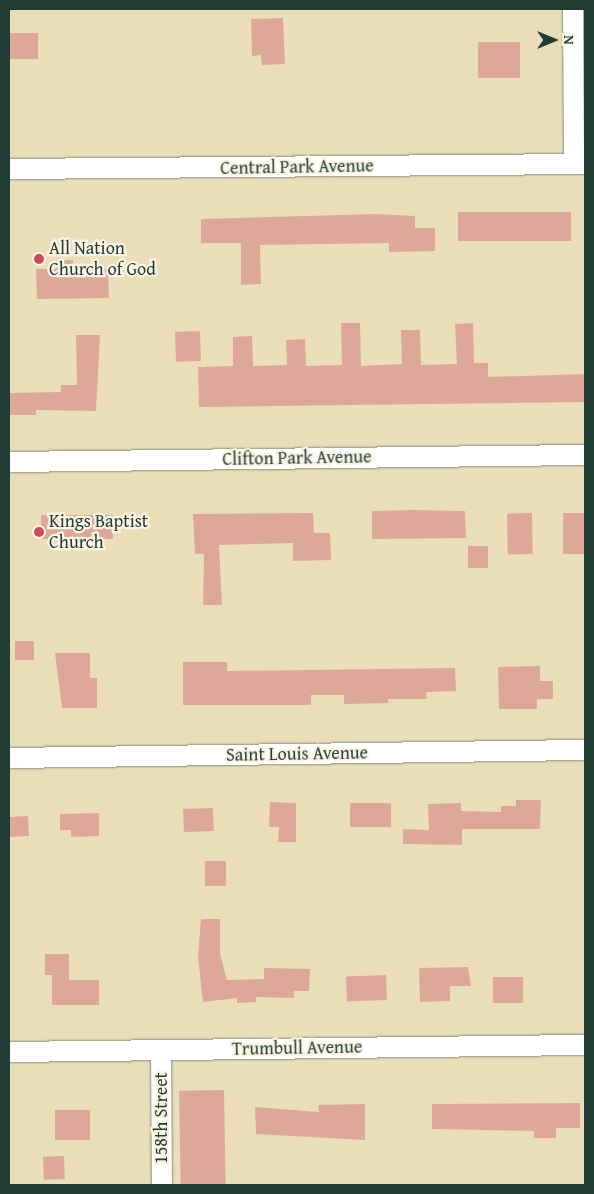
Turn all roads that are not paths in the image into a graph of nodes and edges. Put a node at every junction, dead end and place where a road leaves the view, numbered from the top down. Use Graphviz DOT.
graph roads {
  1 [pos="573,9"];
  2 [pos="580,164"];
  3 [pos="9,169"];
  4 [pos="585,455"];
  5 [pos="9,462"];
  6 [pos="585,750"];
  7 [pos="9,758"];
  8 [pos="585,1045"];
  9 [pos="161,1050"];
  10 [pos="9,1052"];
  11 [pos="162,1185"];
  1 -- 2 [label="street"];
  2 -- 3 [label="street, Central Park Avenue"];
  4 -- 5 [label="street, Clifton Park Avenue"];
  6 -- 7 [label="street, Saint Louis Avenue"];
  8 -- 9 [label="street, Trumbull Avenue"];
  9 -- 10 [label="street, Trumbull Avenue"];
  9 -- 11 [label="street, 158th Street"];
}
